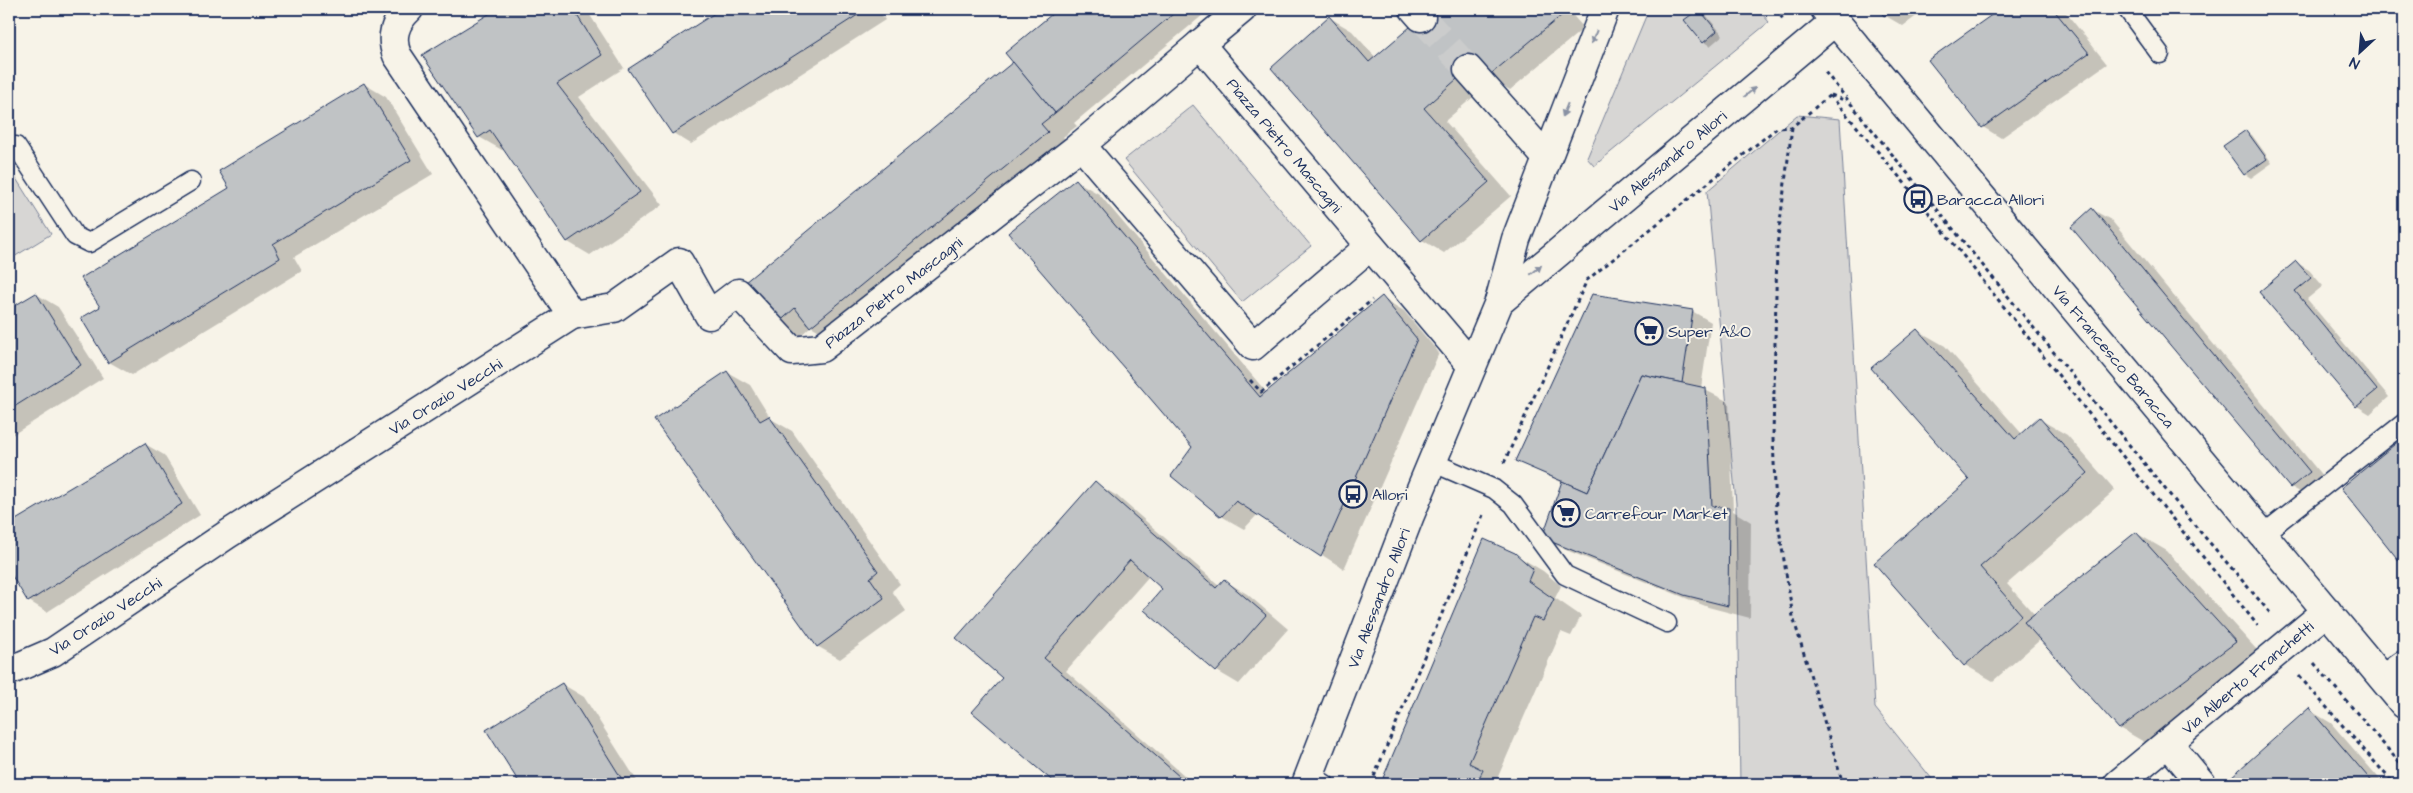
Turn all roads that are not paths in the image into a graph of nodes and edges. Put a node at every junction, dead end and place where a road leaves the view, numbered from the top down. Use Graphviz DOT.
graph roads {
  1 [pos="409,9"];
  2 [pos="1242,9"];
  3 [pos="1605,9"];
  4 [pos="2127,9"];
  5 [pos="1830,15"];
  6 [pos="1200,44"];
  7 [pos="2160,54"];
  8 [pos="1468,69"];
  9 [pos="11,143"];
  10 [pos="1081,145"];
  11 [pos="1546,157"];
  12 [pos="191,181"];
  13 [pos="1370,246"];
  14 [pos="1499,302"];
  15 [pos="572,315"];
  16 [pos="1472,366"];
  17 [pos="2404,423"];
  18 [pos="1432,462"];
  19 [pos="2263,534"];
  20 [pos="2327,611"];
  21 [pos="1667,623"];
  22 [pos="9,671"];
  23 [pos="2394,672"];
  24 [pos="2404,704"];
  25 [pos="2168,743"];
  26 [pos="1314,781"];
  27 [pos="2118,784"];
  28 [pos="2202,784"];
  1 -- 15 [label="street"];
  2 -- 6 [label="street, Piazza Pietro Mascagni"];
  3 -- 11 [label="street, Via Alessandro Allori, one-way"];
  4 -- 7 [label="lane"];
  14 -- 5 [label="street, Via Alessandro Allori, one-way"];
  5 -- 19 [label="street, Via Francesco Baracca"];
  6 -- 10 [label="street, Piazza Pietro Mascagni"];
  6 -- 13 [label="street, Piazza Pietro Mascagni"];
  8 -- 11 [label="street"];
  9 -- 12 [label="lane"];
  10 -- 13 [label="street"];
  10 -- 15 [label="street, Piazza Pietro Mascagni"];
  11 -- 14 [label="street, Via Alessandro Allori"];
  13 -- 16 [label="street, Piazza Pietro Mascagni"];
  14 -- 16 [label="street, Via Alessandro Allori"];
  15 -- 22 [label="street, Via Orazio Vecchi"];
  16 -- 18 [label="street, Via Alessandro Allori"];
  17 -- 19 [label="lane"];
  18 -- 21 [label="lane"];
  18 -- 26 [label="street, Via Alessandro Allori"];
  19 -- 20 [label="street, Via Francesco Baracca"];
  20 -- 23 [label="street, Via Francesco Baracca"];
  20 -- 25 [label="street, Via Alberto Franchetti"];
  23 -- 24 [label="street, Via Francesco Baracca"];
  25 -- 27 [label="street, Via Alberto Franchetti"];
  25 -- 28 [label="street, Via Alberto Franchetti"];
}
